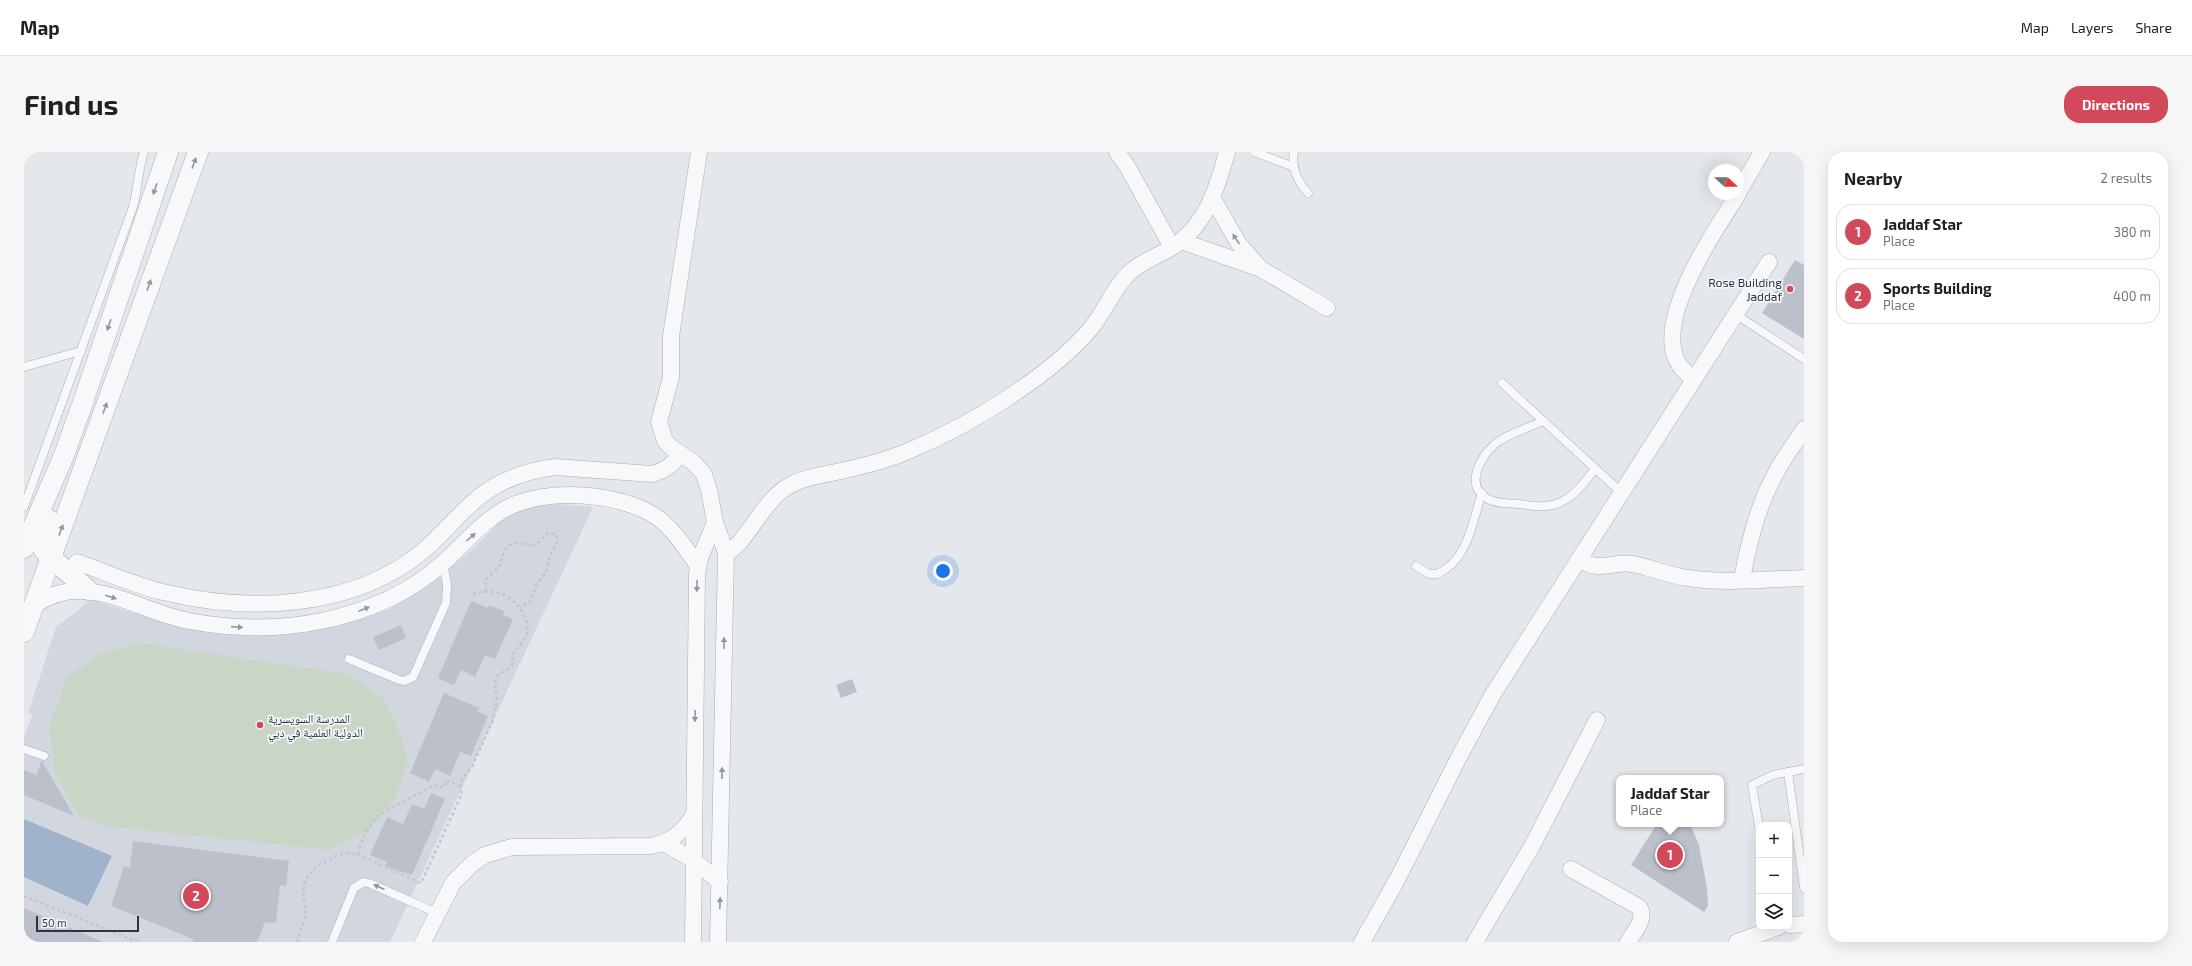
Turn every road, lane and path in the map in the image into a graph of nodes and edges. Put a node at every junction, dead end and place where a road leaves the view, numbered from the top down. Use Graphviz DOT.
graph roads {
  1 [pos="144,152"];
  2 [pos="168,152"];
  3 [pos="198,152"];
  4 [pos="699,152"];
  5 [pos="1117,152"];
  6 [pos="1227,152"];
  7 [pos="1254,152"];
  8 [pos="1294,152"];
  9 [pos="1762,152"];
  10 [pos="1294,167"];
  11 [pos="1744,184"];
  12 [pos="1308,193"];
  13 [pos="1213,199"];
  14 [pos="1734,200"];
  15 [pos="1177,244"];
  16 [pos="1769,262"];
  17 [pos="1261,269"];
  18 [pos="1327,308"];
  19 [pos="1735,314"];
  20 [pos="81,351"];
  21 [pos="1804,359"];
  22 [pos="24,368"];
  23 [pos="1694,378"];
  24 [pos="1502,383"];
  25 [pos="1543,421"];
  26 [pos="1804,429"];
  27 [pos="680,454"];
  28 [pos="64,455"];
  29 [pos="1595,469"];
  30 [pos="1482,493"];
  31 [pos="1622,493"];
  32 [pos="24,507"];
  33 [pos="715,522"];
  34 [pos="24,548"];
  35 [pos="726,553"];
  36 [pos="51,558"];
  37 [pos="1580,558"];
  38 [pos="77,562"];
  39 [pos="443,563"];
  40 [pos="698,566"];
  41 [pos="1416,566"];
  42 [pos="1804,578"];
  43 [pos="1742,579"];
  44 [pos="88,590"];
  45 [pos="484,591"];
  46 [pos="471,595"];
  47 [pos="34,604"];
  48 [pos="520,607"];
  49 [pos="24,632"];
  50 [pos="349,659"];
  51 [pos="1597,720"];
  52 [pos="24,749"];
  53 [pos="44,756"];
  54 [pos="1804,769"];
  55 [pos="1788,772"];
  56 [pos="460,786"];
  57 [pos="694,814"];
  58 [pos="1758,822"];
  59 [pos="658,844"];
  60 [pos="357,854"];
  61 [pos="693,860"];
  62 [pos="1571,869"];
  63 [pos="692,877"];
  64 [pos="720,882"];
  65 [pos="1804,888"];
  66 [pos="24,896"];
  67 [pos="437,913"];
  68 [pos="1804,924"];
  69 [pos="1792,925"];
  70 [pos="1770,930"];
  71 [pos="138,942"];
  72 [pos="296,942"];
  73 [pos="332,942"];
  74 [pos="423,942"];
  75 [pos="693,942"];
  76 [pos="718,942"];
  77 [pos="1362,942"];
  78 [pos="1475,942"];
  79 [pos="1628,942"];
  80 [pos="1737,942"];
  1 -- 20 [label="lane"];
  2 -- 28 [label="street, one-way"];
  36 -- 3 [label="street, one-way"];
  4 -- 27 [label="street"];
  5 -- 15 [label="street"];
  6 -- 13 [label="street"];
  7 -- 10 [label="lane"];
  8 -- 10 [label="lane"];
  9 -- 11 [label="street"];
  10 -- 12 [label="lane"];
  13 -- 15 [label="street"];
  17 -- 13 [label="street, one-way"];
  14 -- 23 [label="street"];
  15 -- 17 [label="street"];
  15 -- 35 [label="street"];
  16 -- 19 [label="street"];
  17 -- 18 [label="street"];
  19 -- 21 [label="lane"];
  19 -- 23 [label="street"];
  20 -- 22 [label="lane"];
  20 -- 32 [label="lane"];
  23 -- 31 [label="street"];
  24 -- 25 [label="lane"];
  25 -- 29 [label="lane"];
  25 -- 30 [label="lane"];
  26 -- 43 [label="street"];
  27 -- 33 [label="street"];
  27 -- 38 [label="street"];
  28 -- 34 [label="street"];
  28 -- 36 [label="street"];
  29 -- 30 [label="lane"];
  29 -- 31 [label="lane"];
  30 -- 41 [label="lane"];
  31 -- 37 [label="street"];
  33 -- 35 [label="street"];
  33 -- 40 [label="street"];
  64 -- 35 [label="street, one-way"];
  36 -- 44 [label="street"];
  36 -- 47 [label="street"];
  37 -- 43 [label="street"];
  37 -- 77 [label="street"];
  39 -- 40 [label="street, one-way"];
  44 -- 39 [label="street, one-way"];
  39 -- 50 [label="lane"];
  40 -- 57 [label="street, one-way"];
  42 -- 43 [label="street"];
  44 -- 47 [label="street"];
  45 -- 46 [label="path"];
  45 -- 48 [label="path"];
  45 -- 48 [label="path"];
  47 -- 49 [label="street"];
  48 -- 56 [label="path"];
  51 -- 78 [label="street"];
  52 -- 53 [label="lane"];
  54 -- 55 [label="lane"];
  55 -- 58 [label="lane"];
  55 -- 65 [label="lane"];
  56 -- 60 [label="path"];
  56 -- 60 [label="path"];
  57 -- 59 [label="street"];
  57 -- 61 [label="street"];
  59 -- 61 [label="street"];
  59 -- 63 [label="street"];
  59 -- 67 [label="street"];
  60 -- 72 [label="path"];
  61 -- 63 [label="street"];
  61 -- 64 [label="street"];
  62 -- 79 [label="street"];
  63 -- 75 [label="street"];
  76 -- 64 [label="street, one-way"];
  66 -- 71 [label="path"];
  67 -- 73 [label="lane, one-way"];
  67 -- 74 [label="street"];
  68 -- 69 [label="street"];
  70 -- 80 [label="street"];
}
